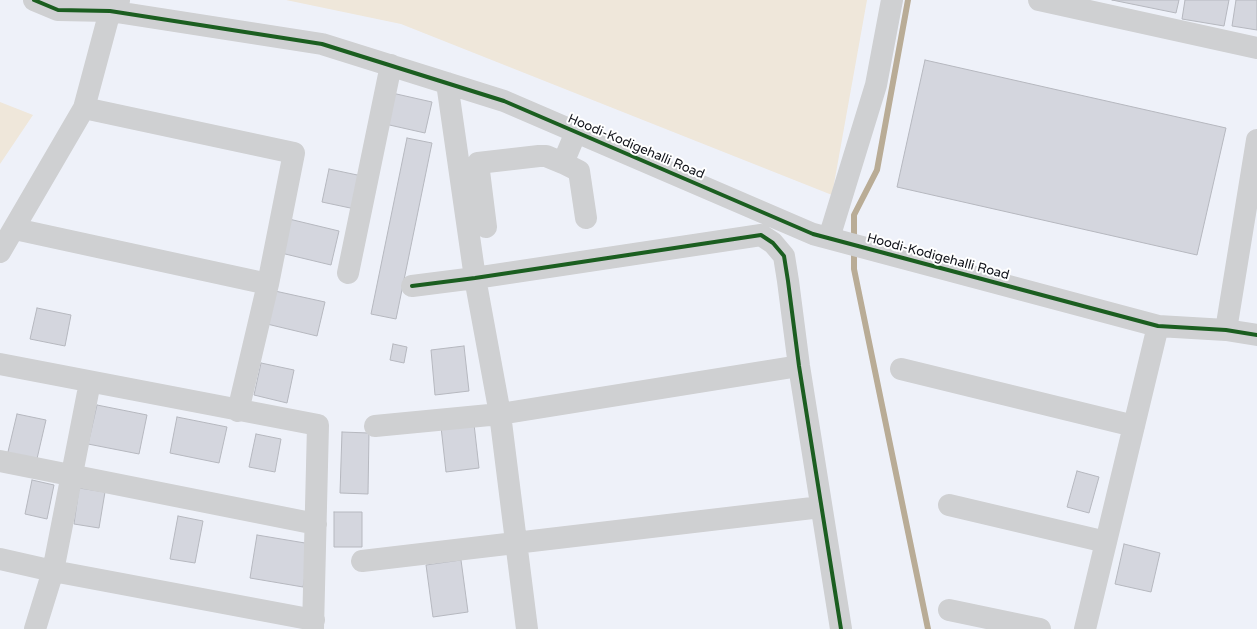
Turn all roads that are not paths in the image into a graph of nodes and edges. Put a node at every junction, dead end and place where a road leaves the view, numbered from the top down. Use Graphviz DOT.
graph roads {
  1 [pos="34,0"];
  2 [pos="892,0"];
  3 [pos="1039,0"];
  4 [pos="115,5"];
  5 [pos="1257,48"];
  6 [pos="391,65"];
  7 [pos="448,83"];
  8 [pos="84,108"];
  9 [pos="1257,140"];
  10 [pos="566,148"];
  11 [pos="586,218"];
  12 [pos="486,227"];
  13 [pos="15,229"];
  14 [pos="846,242"];
  15 [pos="0,252"];
  16 [pos="348,273"];
  17 [pos="476,278"];
  18 [pos="268,284"];
  19 [pos="412,286"];
  20 [pos="1158,326"];
  21 [pos="1226,330"];
  22 [pos="1257,334"];
  23 [pos="0,364"];
  24 [pos="799,366"];
  25 [pos="901,369"];
  26 [pos="90,382"];
  27 [pos="238,411"];
  28 [pos="500,414"];
  29 [pos="375,426"];
  30 [pos="1134,426"];
  31 [pos="0,460"];
  32 [pos="71,475"];
  33 [pos="949,505"];
  34 [pos="821,507"];
  35 [pos="316,524"];
  36 [pos="1106,542"];
  37 [pos="516,544"];
  38 [pos="0,559"];
  39 [pos="362,561"];
  40 [pos="53,571"];
  41 [pos="949,610"];
  42 [pos="314,624"];
  43 [pos="35,629"];
  44 [pos="527,629"];
  45 [pos="841,629"];
  46 [pos="1040,629"];
  47 [pos="1085,629"];
  1 -- 4 [label="street, Hoodi-Kodigehalli Road"];
  2 -- 14 [label="street"];
  3 -- 5 [label="street"];
  4 -- 6 [label="street, Hoodi-Kodigehalli Road"];
  4 -- 8 [label="street"];
  6 -- 7 [label="street, Hoodi-Kodigehalli Road"];
  6 -- 16 [label="street"];
  7 -- 10 [label="street, Hoodi-Kodigehalli Road"];
  7 -- 17 [label="street"];
  8 -- 13 [label="street"];
  8 -- 18 [label="street"];
  9 -- 21 [label="street"];
  10 -- 11 [label="street"];
  10 -- 12 [label="street"];
  10 -- 14 [label="street, Hoodi-Kodigehalli Road"];
  13 -- 15 [label="street"];
  13 -- 18 [label="street"];
  14 -- 20 [label="street, Hoodi-Kodigehalli Road"];
  17 -- 19 [label="street"];
  17 -- 24 [label="street"];
  17 -- 28 [label="street"];
  18 -- 27 [label="street"];
  20 -- 21 [label="street, Hoodi-Kodigehalli Road"];
  20 -- 30 [label="street"];
  21 -- 22 [label="street, Hoodi-Kodigehalli Road"];
  23 -- 26 [label="street"];
  24 -- 28 [label="street"];
  24 -- 34 [label="street"];
  25 -- 30 [label="street"];
  26 -- 27 [label="street"];
  26 -- 32 [label="street"];
  27 -- 35 [label="street"];
  28 -- 29 [label="street"];
  28 -- 37 [label="street"];
  30 -- 36 [label="street"];
  31 -- 32 [label="street"];
  32 -- 35 [label="street"];
  32 -- 40 [label="street"];
  33 -- 36 [label="street"];
  34 -- 37 [label="street"];
  34 -- 45 [label="street"];
  35 -- 42 [label="street"];
  36 -- 47 [label="street"];
  37 -- 39 [label="street"];
  37 -- 44 [label="street"];
  38 -- 40 [label="street"];
  40 -- 42 [label="street"];
  40 -- 43 [label="street"];
  41 -- 46 [label="street"];
}
